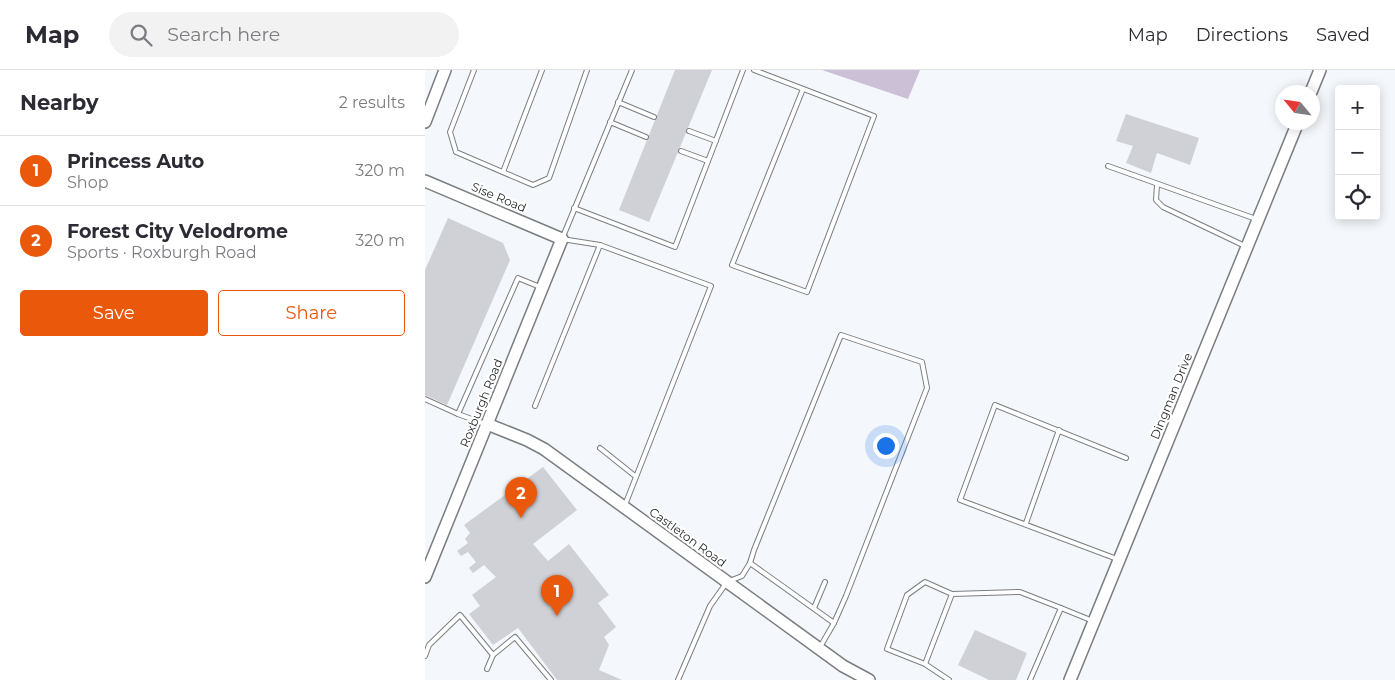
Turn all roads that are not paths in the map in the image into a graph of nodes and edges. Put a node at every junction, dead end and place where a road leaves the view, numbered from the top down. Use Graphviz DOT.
graph roads {
  1 [pos="445,70"];
  2 [pos="474,70"];
  3 [pos="542,70"];
  4 [pos="587,70"];
  5 [pos="632,70"];
  6 [pos="743,70"];
  7 [pos="754,70"];
  8 [pos="1320,70"];
  9 [pos="1314,85"];
  10 [pos="803,89"];
  11 [pos="618,102"];
  12 [pos="654,117"];
  13 [pos="425,122"];
  14 [pos="610,122"];
  15 [pos="1295,130"];
  16 [pos="689,131"];
  17 [pos="646,137"];
  18 [pos="716,141"];
  19 [pos="681,151"];
  20 [pos="708,161"];
  21 [pos="1107,166"];
  22 [pos="503,172"];
  23 [pos="426,183"];
  24 [pos="1157,184"];
  25 [pos="574,208"];
  26 [pos="1258,220"];
  27 [pos="561,239"];
  28 [pos="600,246"];
  29 [pos="1247,247"];
  30 [pos="542,288"];
  31 [pos="425,399"];
  32 [pos="535,406"];
  33 [pos="458,414"];
  34 [pos="487,424"];
  35 [pos="1059,430"];
  36 [pos="600,448"];
  37 [pos="1126,458"];
  38 [pos="635,476"];
  39 [pos="623,508"];
  40 [pos="1027,524"];
  41 [pos="1119,559"];
  42 [pos="751,563"];
  43 [pos="425,576"];
  44 [pos="727,582"];
  45 [pos="825,582"];
  46 [pos="952,594"];
  47 [pos="814,608"];
  48 [pos="1061,608"];
  49 [pos="1094,621"];
  50 [pos="835,623"];
  51 [pos="819,649"];
  52 [pos="493,655"];
  53 [pos="425,656"];
  54 [pos="925,664"];
  55 [pos="487,669"];
  56 [pos="942,679"];
  57 [pos="551,680"];
  58 [pos="678,680"];
  59 [pos="869,680"];
  60 [pos="949,680"];
  61 [pos="1030,680"];
  62 [pos="1069,680"];
  1 -- 13 [label="street"];
  2 -- 22 [label="lane"];
  3 -- 22 [label="lane"];
  4 -- 22 [label="lane"];
  5 -- 11 [label="lane"];
  6 -- 18 [label="lane"];
  7 -- 10 [label="lane"];
  8 -- 9 [label="street"];
  10 -- 10 [label="lane"];
  11 -- 12 [label="lane"];
  11 -- 14 [label="lane"];
  14 -- 17 [label="lane"];
  14 -- 25 [label="lane"];
  15 -- 26 [label="street, Dingman Drive"];
  16 -- 18 [label="lane"];
  18 -- 20 [label="lane"];
  19 -- 20 [label="lane"];
  20 -- 25 [label="lane"];
  21 -- 24 [label="lane"];
  23 -- 27 [label="street, Sise Road"];
  24 -- 26 [label="lane"];
  24 -- 29 [label="lane"];
  25 -- 27 [label="lane"];
  26 -- 29 [label="street, Dingman Drive"];
  27 -- 28 [label="lane"];
  27 -- 30 [label="street, Roxburgh Road"];
  28 -- 32 [label="lane"];
  28 -- 38 [label="lane"];
  29 -- 41 [label="street, Dingman Drive"];
  30 -- 33 [label="lane"];
  30 -- 34 [label="street, Roxburgh Road"];
  31 -- 33 [label="lane"];
  33 -- 34 [label="lane"];
  34 -- 39 [label="street, Castleton Road"];
  34 -- 43 [label="street, Roxburgh Road"];
  35 -- 37 [label="lane"];
  35 -- 40 [label="lane"];
  35 -- 40 [label="lane"];
  36 -- 38 [label="lane"];
  38 -- 39 [label="lane"];
  39 -- 44 [label="street, Castleton Road"];
  40 -- 41 [label="lane"];
  41 -- 49 [label="street, Dingman Drive"];
  42 -- 44 [label="lane"];
  42 -- 47 [label="lane"];
  42 -- 50 [label="lane"];
  44 -- 51 [label="street, Castleton Road"];
  44 -- 58 [label="lane"];
  45 -- 47 [label="lane"];
  46 -- 48 [label="lane"];
  46 -- 54 [label="lane"];
  46 -- 54 [label="lane"];
  47 -- 50 [label="lane"];
  48 -- 49 [label="lane"];
  48 -- 61 [label="lane"];
  49 -- 62 [label="street, Dingman Drive"];
  50 -- 51 [label="lane"];
  51 -- 59 [label="street, Castleton Road"];
  52 -- 53 [label="lane"];
  52 -- 55 [label="lane"];
  52 -- 57 [label="lane"];
  54 -- 56 [label="lane"];
  56 -- 60 [label="lane"];
}
